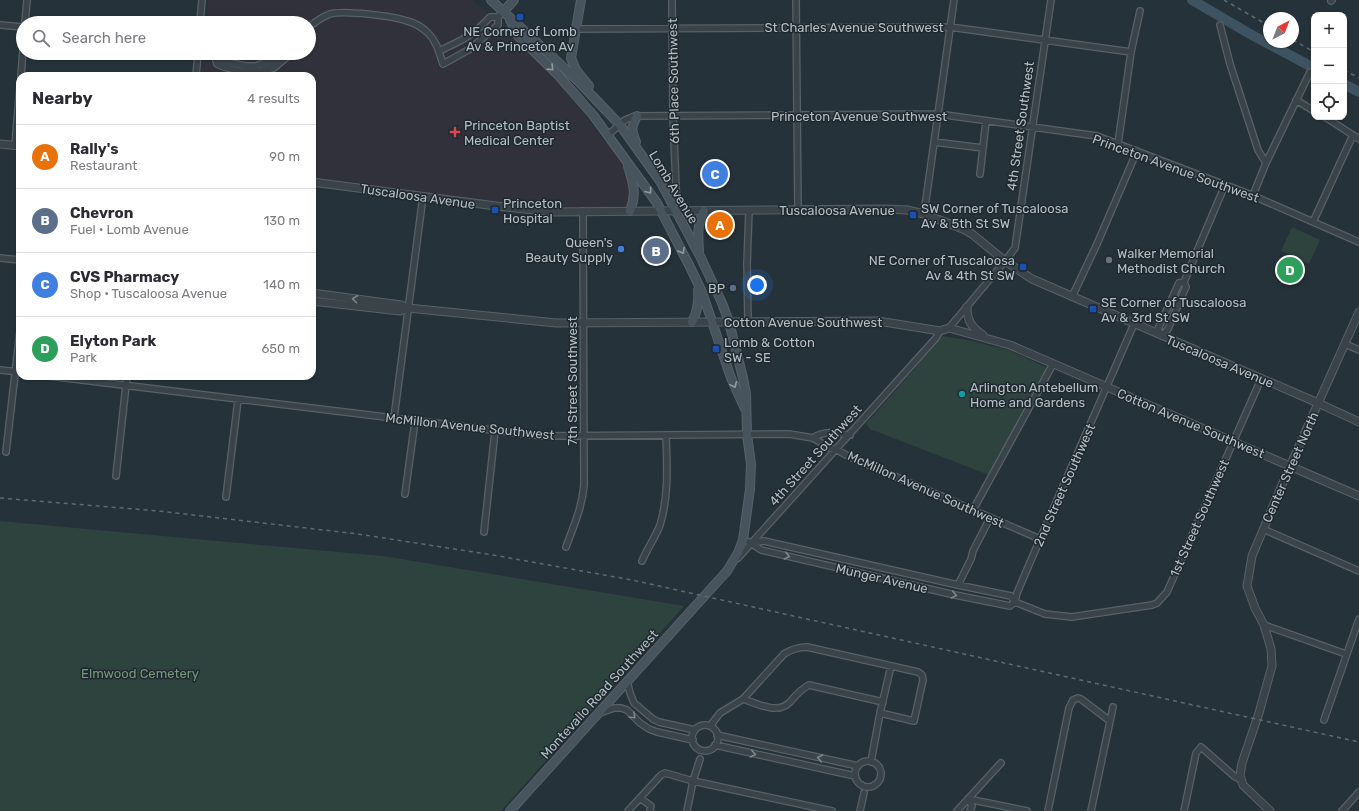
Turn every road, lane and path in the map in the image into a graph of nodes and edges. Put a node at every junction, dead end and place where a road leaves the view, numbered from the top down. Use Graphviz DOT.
graph roads {
  1 [pos="27,0"];
  2 [pos="202,0"];
  3 [pos="491,0"];
  4 [pos="514,0"];
  5 [pos="581,0"];
  6 [pos="672,0"];
  7 [pos="796,0"];
  8 [pos="954,0"];
  9 [pos="1051,0"];
  10 [pos="1140,11"];
  11 [pos="503,15"];
  12 [pos="26,16"];
  13 [pos="201,16"];
  14 [pos="316,22"];
  15 [pos="0,25"];
  16 [pos="1220,25"];
  17 [pos="16,26"];
  18 [pos="796,27"];
  19 [pos="950,27"];
  20 [pos="575,29"];
  21 [pos="672,29"];
  22 [pos="468,36"];
  23 [pos="1045,40"];
  24 [pos="474,46"];
  25 [pos="439,51"];
  26 [pos="1131,52"];
  27 [pos="22,60"];
  28 [pos="197,60"];
  29 [pos="216,60"];
  30 [pos="218,60"];
  31 [pos="269,60"];
  32 [pos="284,60"];
  33 [pos="21,72"];
  34 [pos="196,72"];
  35 [pos="1310,72"];
  36 [pos="1296,100"];
  37 [pos="604,108"];
  38 [pos="1311,109"];
  39 [pos="938,114"];
  40 [pos="797,115"];
  41 [pos="637,116"];
  42 [pos="673,116"];
  43 [pos="1329,120"];
  44 [pos="986,121"];
  45 [pos="620,125"];
  46 [pos="1032,128"];
  47 [pos="608,135"];
  48 [pos="1353,135"];
  49 [pos="1359,139"];
  50 [pos="934,142"];
  51 [pos="0,144"];
  52 [pos="1118,144"];
  53 [pos="16,146"];
  54 [pos="983,148"];
  55 [pos="1137,151"];
  56 [pos="644,159"];
  57 [pos="627,161"];
  58 [pos="1266,163"];
  59 [pos="980,174"];
  60 [pos="316,183"];
  61 [pos="1225,185"];
  62 [pos="1253,195"];
  63 [pos="423,196"];
  64 [pos="677,210"];
  65 [pos="704,210"];
  66 [pos="749,210"];
  67 [pos="798,210"];
  68 [pos="583,211"];
  69 [pos="630,211"];
  70 [pos="662,211"];
  71 [pos="924,214"];
  72 [pos="1313,222"];
  73 [pos="1359,242"];
  74 [pos="700,256"];
  75 [pos="0,258"];
  76 [pos="16,260"];
  77 [pos="1005,261"];
  78 [pos="697,282"];
  79 [pos="1184,282"];
  80 [pos="316,294"];
  81 [pos="1072,297"];
  82 [pos="316,301"];
  83 [pos="408,308"];
  84 [pos="966,308"];
  85 [pos="1359,312"];
  86 [pos="748,321"];
  87 [pos="692,322"];
  88 [pos="712,322"];
  89 [pos="729,322"];
  90 [pos="583,323"];
  91 [pos="1134,324"];
  92 [pos="949,328"];
  93 [pos="940,331"];
  94 [pos="1161,335"];
  95 [pos="990,339"];
  96 [pos="1345,344"];
  97 [pos="1359,350"];
  98 [pos="1053,364"];
  99 [pos="0,370"];
  100 [pos="16,372"];
  101 [pos="1261,379"];
  102 [pos="17,380"];
  103 [pos="80,380"];
  104 [pos="127,380"];
  105 [pos="126,386"];
  106 [pos="1107,387"];
  107 [pos="238,400"];
  108 [pos="1318,403"];
  109 [pos="746,412"];
  110 [pos="394,418"];
  111 [pos="415,421"];
  112 [pos="1359,422"];
  113 [pos="495,431"];
  114 [pos="666,435"];
  115 [pos="747,435"];
  116 [pos="850,435"];
  117 [pos="585,437"];
  118 [pos="813,438"];
  119 [pos="1233,441"];
  120 [pos="837,450"];
  121 [pos="6,452"];
  122 [pos="1290,466"];
  123 [pos="116,476"];
  124 [pos="405,494"];
  125 [pos="1359,496"];
  126 [pos="226,497"];
  127 [pos="973,510"];
  128 [pos="990,518"];
  129 [pos="1263,529"];
  130 [pos="484,532"];
  131 [pos="1040,539"];
  132 [pos="743,540"];
  133 [pos="751,543"];
  134 [pos="566,547"];
  135 [pos="840,558"];
  136 [pos="642,561"];
  137 [pos="838,568"];
  138 [pos="727,571"];
  139 [pos="1359,571"];
  140 [pos="927,578"];
  141 [pos="958,585"];
  142 [pos="926,588"];
  143 [pos="1167,592"];
  144 [pos="707,594"];
  145 [pos="1015,602"];
  146 [pos="1359,619"];
  147 [pos="1264,625"];
  148 [pos="1346,654"];
  149 [pos="891,666"];
  150 [pos="627,681"];
  151 [pos="743,699"];
  152 [pos="883,702"];
  153 [pos="1113,707"];
  154 [pos="880,712"];
  155 [pos="598,714"];
  156 [pos="1324,720"];
  157 [pos="1110,721"];
  158 [pos="710,726"];
  159 [pos="695,730"];
  160 [pos="717,735"];
  161 [pos="693,740"];
  162 [pos="715,745"];
  163 [pos="698,748"];
  164 [pos="706,750"];
  165 [pos="700,759"];
  166 [pos="871,762"];
  167 [pos="1001,763"];
  168 [pos="858,766"];
  169 [pos="855,776"];
  170 [pos="1241,780"];
  171 [pos="694,781"];
  172 [pos="862,785"];
  173 [pos="869,786"];
  174 [pos="1359,792"];
  175 [pos="864,793"];
  176 [pos="640,798"];
  177 [pos="968,799"];
  178 [pos="510,811"];
  179 [pos="628,811"];
  180 [pos="650,811"];
  181 [pos="687,811"];
  182 [pos="832,811"];
  183 [pos="860,811"];
  184 [pos="957,811"];
  185 [pos="970,811"];
  186 [pos="1026,811"];
  187 [pos="1048,811"];
  188 [pos="1091,811"];
  189 [pos="1184,811"];
  190 [pos="1270,811"];
  191 [pos="1342,811"];
  1 -- 12 [label="street"];
  2 -- 13 [label="street"];
  3 -- 11 [label="main road, Lomb Avenue"];
  4 -- 11 [label="main road"];
  5 -- 20 [label="main road"];
  6 -- 21 [label="street, 6th Place Southwest"];
  7 -- 18 [label="street"];
  8 -- 19 [label="street"];
  9 -- 23 [label="street, 4th Street Southwest"];
  10 -- 26 [label="street"];
  11 -- 22 [label="street"];
  11 -- 24 [label="street"];
  11 -- 37 [label="main road, Lomb Avenue"];
  11 -- 47 [label="main road, Lomb Avenue, one-way"];
  14 -- 25 [label="street"];
  15 -- 17 [label="street"];
  16 -- 58 [label="street"];
  18 -- 19 [label="street, St Charles Avenue Southwest"];
  18 -- 21 [label="street, St Charles Avenue Southwest"];
  18 -- 40 [label="street"];
  19 -- 23 [label="street, St Charles Avenue Southwest"];
  19 -- 39 [label="street"];
  20 -- 21 [label="street, St Charles Avenue Southwest"];
  20 -- 37 [label="main road"];
  21 -- 42 [label="street, 6th Place Southwest"];
  22 -- 24 [label="street"];
  22 -- 25 [label="street"];
  23 -- 26 [label="street, St Charles Avenue Southwest"];
  23 -- 46 [label="street, 4th Street Southwest"];
  24 -- 25 [label="street"];
  26 -- 52 [label="street"];
  27 -- 33 [label="street"];
  28 -- 34 [label="street"];
  29 -- 32 [label="street"];
  30 -- 31 [label="street"];
  35 -- 36 [label="street"];
  36 -- 38 [label="street"];
  36 -- 58 [label="street"];
  37 -- 45 [label="main road, Lomb Avenue"];
  39 -- 40 [label="street, Princeton Avenue Southwest"];
  39 -- 44 [label="street, Princeton Avenue Southwest"];
  39 -- 50 [label="street"];
  40 -- 42 [label="street, Princeton Avenue Southwest"];
  40 -- 67 [label="street"];
  41 -- 42 [label="street, Princeton Avenue Southwest"];
  41 -- 45 [label="street, Princeton Avenue Southwest"];
  41 -- 56 [label="main road"];
  42 -- 64 [label="street, 6th Place Southwest"];
  43 -- 48 [label="street"];
  44 -- 46 [label="street, Princeton Avenue Southwest"];
  44 -- 54 [label="street"];
  45 -- 47 [label="street, Princeton Avenue Southwest"];
  45 -- 56 [label="main road, Lomb Avenue"];
  46 -- 52 [label="street, Princeton Avenue Southwest"];
  46 -- 77 [label="street, 4th Street Southwest"];
  47 -- 57 [label="main road, Lomb Avenue"];
  48 -- 49 [label="street"];
  48 -- 72 [label="street"];
  50 -- 54 [label="street"];
  50 -- 71 [label="street"];
  51 -- 53 [label="street"];
  52 -- 55 [label="street, Princeton Avenue Southwest"];
  54 -- 59 [label="street"];
  55 -- 61 [label="street, Princeton Avenue Southwest"];
  55 -- 81 [label="street"];
  56 -- 64 [label="main road, Lomb Avenue"];
  57 -- 69 [label="main road"];
  57 -- 70 [label="main road, Lomb Avenue, one-way"];
  58 -- 62 [label="street"];
  60 -- 63 [label="street, Tuscaloosa Avenue"];
  61 -- 62 [label="street, Princeton Avenue Southwest"];
  61 -- 79 [label="street"];
  62 -- 72 [label="street, Princeton Avenue Southwest"];
  63 -- 68 [label="street, Tuscaloosa Avenue"];
  63 -- 83 [label="street"];
  64 -- 65 [label="street, Tuscaloosa Avenue"];
  64 -- 70 [label="street, Tuscaloosa Avenue"];
  64 -- 74 [label="main road, Lomb Avenue"];
  65 -- 66 [label="street, Tuscaloosa Avenue"];
  65 -- 74 [label="main road"];
  66 -- 67 [label="street, Tuscaloosa Avenue"];
  66 -- 86 [label="street"];
  67 -- 71 [label="street, Tuscaloosa Avenue"];
  68 -- 69 [label="street, Tuscaloosa Avenue"];
  68 -- 90 [label="street, 7th Street Southwest"];
  69 -- 70 [label="street, Tuscaloosa Avenue"];
  70 -- 78 [label="main road, Lomb Avenue, one-way"];
  71 -- 77 [label="street, Tuscaloosa Avenue"];
  72 -- 73 [label="street, Princeton Avenue Southwest"];
  74 -- 89 [label="main road, Lomb Avenue"];
  75 -- 76 [label="street"];
  77 -- 81 [label="street, Tuscaloosa Avenue"];
  77 -- 84 [label="street, 4th Street Southwest"];
  78 -- 87 [label="main road"];
  78 -- 88 [label="main road, Lomb Avenue"];
  79 -- 94 [label="street"];
  79 -- 94 [label="street"];
  83 -- 80 [label="street, Cotton Avenue Southwest, one-way"];
  81 -- 91 [label="street, Tuscaloosa Avenue"];
  82 -- 83 [label="street, Cotton Avenue Southwest"];
  83 -- 90 [label="street, Cotton Avenue Southwest"];
  83 -- 110 [label="street"];
  84 -- 92 [label="street, 4th Street Southwest"];
  84 -- 95 [label="street"];
  85 -- 96 [label="street, Center Street North"];
  86 -- 89 [label="street, Cotton Avenue Southwest"];
  86 -- 93 [label="street, Cotton Avenue Southwest"];
  87 -- 88 [label="street, Cotton Avenue Southwest"];
  87 -- 90 [label="street, Cotton Avenue Southwest"];
  88 -- 89 [label="street, Cotton Avenue Southwest"];
  88 -- 109 [label="main road, Lomb Avenue, one-way"];
  89 -- 109 [label="main road, Lomb Avenue"];
  90 -- 117 [label="street, 7th Street Southwest"];
  91 -- 94 [label="street, Tuscaloosa Avenue"];
  91 -- 106 [label="street, 2nd Street Southwest"];
  92 -- 93 [label="street, Cotton Avenue Southwest"];
  92 -- 95 [label="street, Cotton Avenue Southwest"];
  93 -- 116 [label="street, 4th Street Southwest"];
  94 -- 101 [label="street, Tuscaloosa Avenue"];
  95 -- 98 [label="street, Cotton Avenue Southwest"];
  96 -- 97 [label="street"];
  96 -- 108 [label="street, Center Street North"];
  98 -- 106 [label="street, Cotton Avenue Southwest"];
  98 -- 127 [label="street"];
  99 -- 100 [label="street"];
  101 -- 108 [label="street, Tuscaloosa Avenue"];
  101 -- 119 [label="street, 1st Street Southwest"];
  102 -- 121 [label="street"];
  103 -- 105 [label="street, McMillon Avenue Southwest"];
  104 -- 105 [label="street"];
  105 -- 107 [label="street, McMillon Avenue Southwest"];
  105 -- 123 [label="street"];
  106 -- 119 [label="street, Cotton Avenue Southwest"];
  106 -- 131 [label="street, 2nd Street Southwest"];
  107 -- 110 [label="street, McMillon Avenue Southwest"];
  107 -- 126 [label="street"];
  108 -- 112 [label="street, Tuscaloosa Avenue"];
  108 -- 122 [label="street, Center Street North"];
  109 -- 115 [label="main road, Lomb Avenue"];
  110 -- 111 [label="street, McMillon Avenue Southwest"];
  111 -- 113 [label="street, McMillon Avenue Southwest"];
  111 -- 124 [label="street"];
  113 -- 117 [label="street, McMillon Avenue Southwest"];
  113 -- 130 [label="street"];
  114 -- 115 [label="street, McMillon Avenue Southwest"];
  114 -- 117 [label="street, McMillon Avenue Southwest"];
  114 -- 136 [label="street"];
  115 -- 118 [label="street, McMillon Avenue Southwest"];
  115 -- 132 [label="main road, Lomb Avenue"];
  116 -- 118 [label="street"];
  116 -- 120 [label="street, 4th Street Southwest"];
  117 -- 134 [label="street, 7th Street Southwest"];
  118 -- 120 [label="street, McMillon Avenue Southwest"];
  119 -- 122 [label="street, Cotton Avenue Southwest"];
  119 -- 143 [label="street, 1st Street Southwest"];
  120 -- 127 [label="street, McMillon Avenue Southwest"];
  120 -- 133 [label="street, 4th Street Southwest"];
  122 -- 125 [label="street, Cotton Avenue Southwest"];
  122 -- 129 [label="street, Center Street North"];
  127 -- 128 [label="street, McMillon Avenue Southwest"];
  128 -- 131 [label="street, McMillon Avenue Southwest"];
  128 -- 141 [label="street"];
  129 -- 139 [label="street"];
  129 -- 147 [label="street, Center Street North"];
  131 -- 145 [label="street, 2nd Street Southwest"];
  132 -- 133 [label="street, Munger Avenue"];
  132 -- 138 [label="main road, Lomb Avenue"];
  133 -- 135 [label="street, Munger Avenue"];
  133 -- 137 [label="street, Munger Avenue, one-way"];
  133 -- 138 [label="street, 4th Street Southwest"];
  135 -- 137 [label="street"];
  135 -- 140 [label="street, Munger Avenue"];
  137 -- 142 [label="street, Munger Avenue"];
  138 -- 144 [label="main road, 4th Street Southwest"];
  140 -- 141 [label="street, Munger Avenue"];
  140 -- 142 [label="street"];
  141 -- 145 [label="street, Munger Avenue"];
  142 -- 145 [label="street, Munger Avenue, one-way"];
  143 -- 145 [label="street, Munger Avenue"];
  144 -- 150 [label="main road, Montevallo Road Southwest"];
  146 -- 148 [label="street"];
  147 -- 148 [label="street"];
  147 -- 170 [label="street, Center Street North"];
  148 -- 156 [label="street"];
  149 -- 151 [label="street"];
  149 -- 152 [label="street"];
  149 -- 154 [label="street"];
  150 -- 155 [label="main road, Montevallo Road Southwest"];
  150 -- 159 [label="street"];
  151 -- 152 [label="street"];
  151 -- 158 [label="street"];
  152 -- 154 [label="street"];
  153 -- 157 [label="street"];
  154 -- 166 [label="street"];
  155 -- 161 [label="street, one-way"];
  155 -- 178 [label="main road, Montevallo Road Southwest"];
  157 -- 187 [label="street"];
  157 -- 188 [label="street"];
  158 -- 159 [label="street"];
  158 -- 160 [label="street"];
  159 -- 161 [label="street"];
  160 -- 162 [label="street"];
  168 -- 160 [label="street, one-way"];
  161 -- 163 [label="street"];
  162 -- 164 [label="street"];
  162 -- 169 [label="street, one-way"];
  163 -- 164 [label="street"];
  163 -- 165 [label="street"];
  164 -- 165 [label="street"];
  165 -- 171 [label="street"];
  166 -- 168 [label="street"];
  166 -- 173 [label="street"];
  167 -- 177 [label="street"];
  168 -- 169 [label="street"];
  169 -- 172 [label="street"];
  170 -- 189 [label="street"];
  170 -- 190 [label="street"];
  171 -- 176 [label="street"];
  171 -- 181 [label="street"];
  171 -- 182 [label="street"];
  172 -- 173 [label="street"];
  172 -- 175 [label="street"];
  173 -- 175 [label="street"];
  174 -- 191 [label="street"];
  175 -- 183 [label="street"];
  176 -- 179 [label="street"];
  176 -- 180 [label="street"];
  177 -- 184 [label="street"];
  177 -- 185 [label="street"];
  177 -- 186 [label="street"];
}
